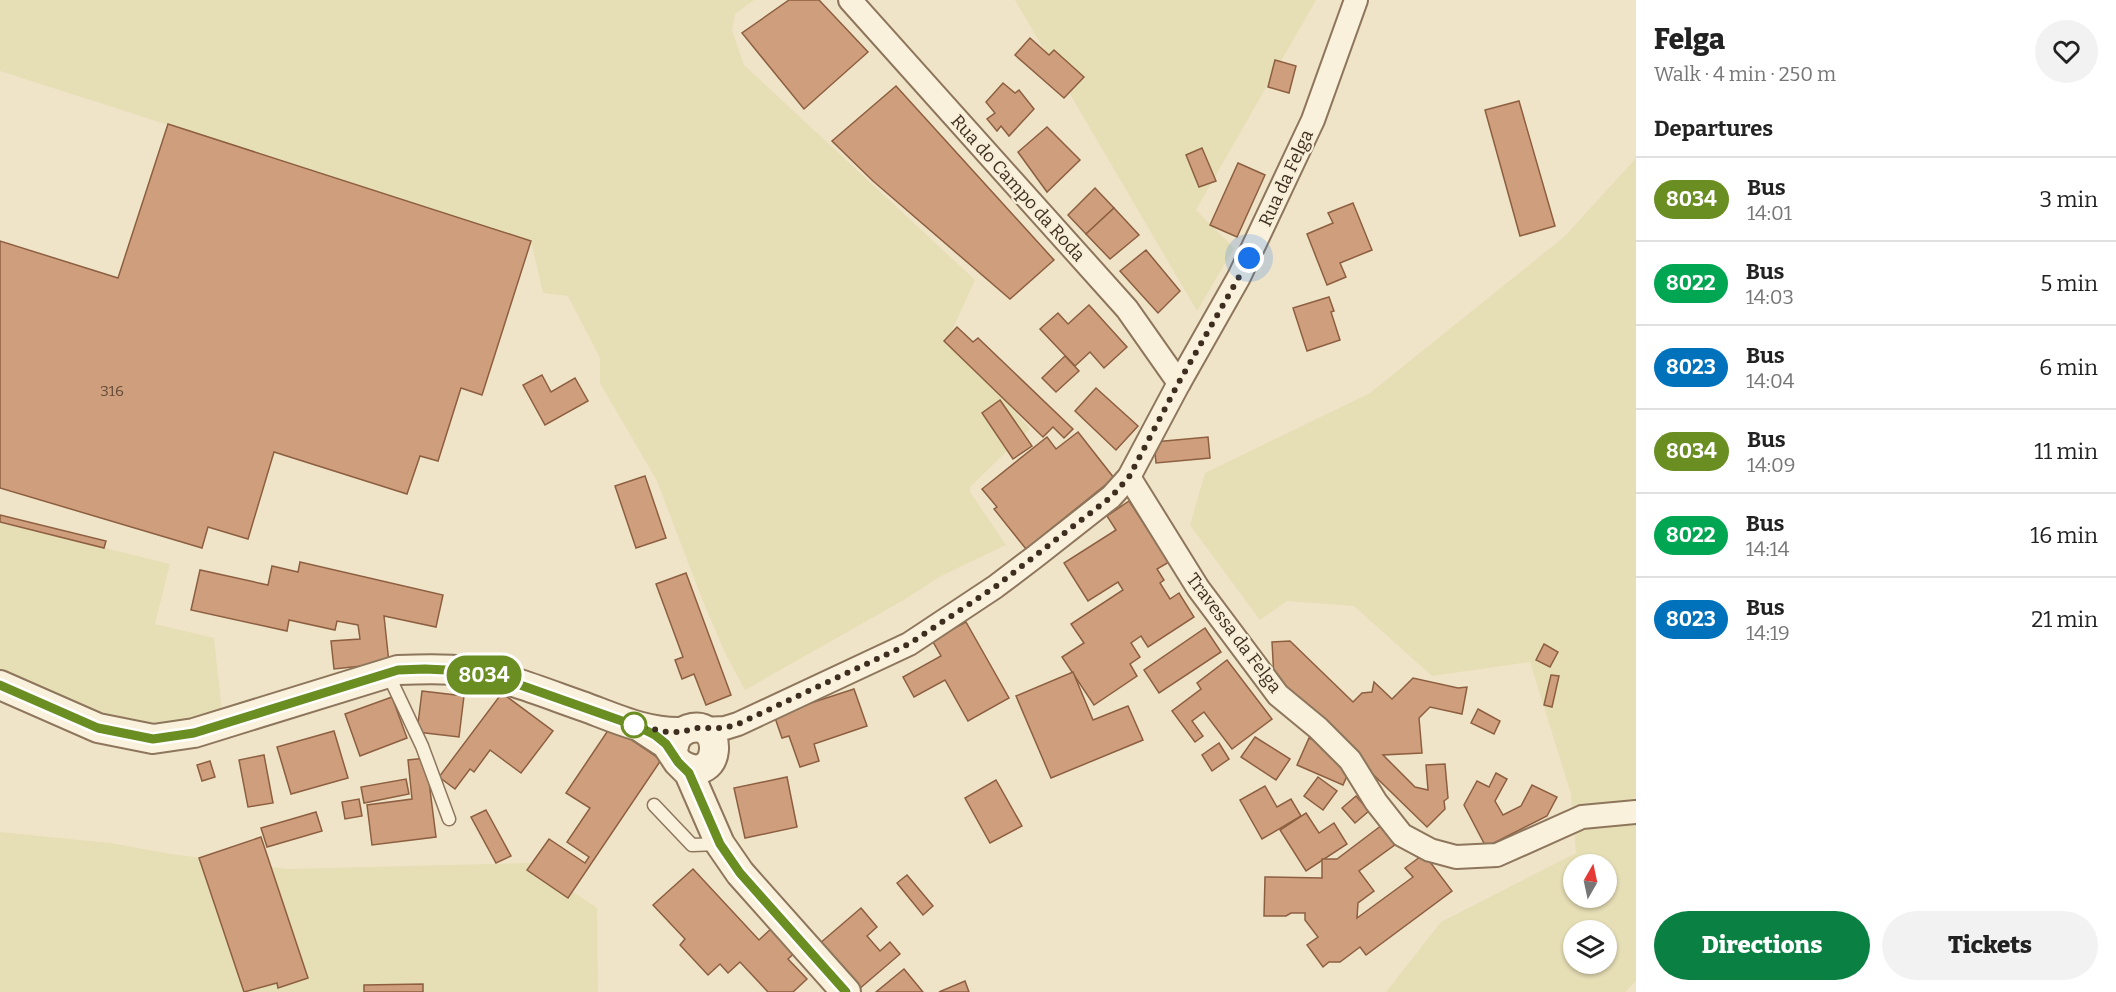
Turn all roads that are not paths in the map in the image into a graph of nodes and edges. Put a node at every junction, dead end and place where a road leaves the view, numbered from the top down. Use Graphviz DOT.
graph roads {
  1 [pos="850,0"];
  2 [pos="1355,1"];
  3 [pos="1179,382"];
  4 [pos="1129,477"];
  5 [pos="388,674"];
  6 [pos="0,685"];
  7 [pos="694,750"];
  8 [pos="654,805"];
  9 [pos="1636,812"];
  10 [pos="449,819"];
  11 [pos="720,844"];
  12 [pos="846,992"];
  1 -- 3 [label="street, Rua do Campo da Roda"];
  2 -- 3 [label="street, Rua da Felga"];
  3 -- 4 [label="street, Rua da Felga"];
  4 -- 7 [label="street, Rua da Felga"];
  4 -- 9 [label="street, Travessa da Felga"];
  5 -- 6 [label="street"];
  5 -- 7 [label="street"];
  5 -- 10 [label="lane"];
  7 -- 11 [label="street"];
  8 -- 11 [label="lane"];
  11 -- 12 [label="street"];
}
